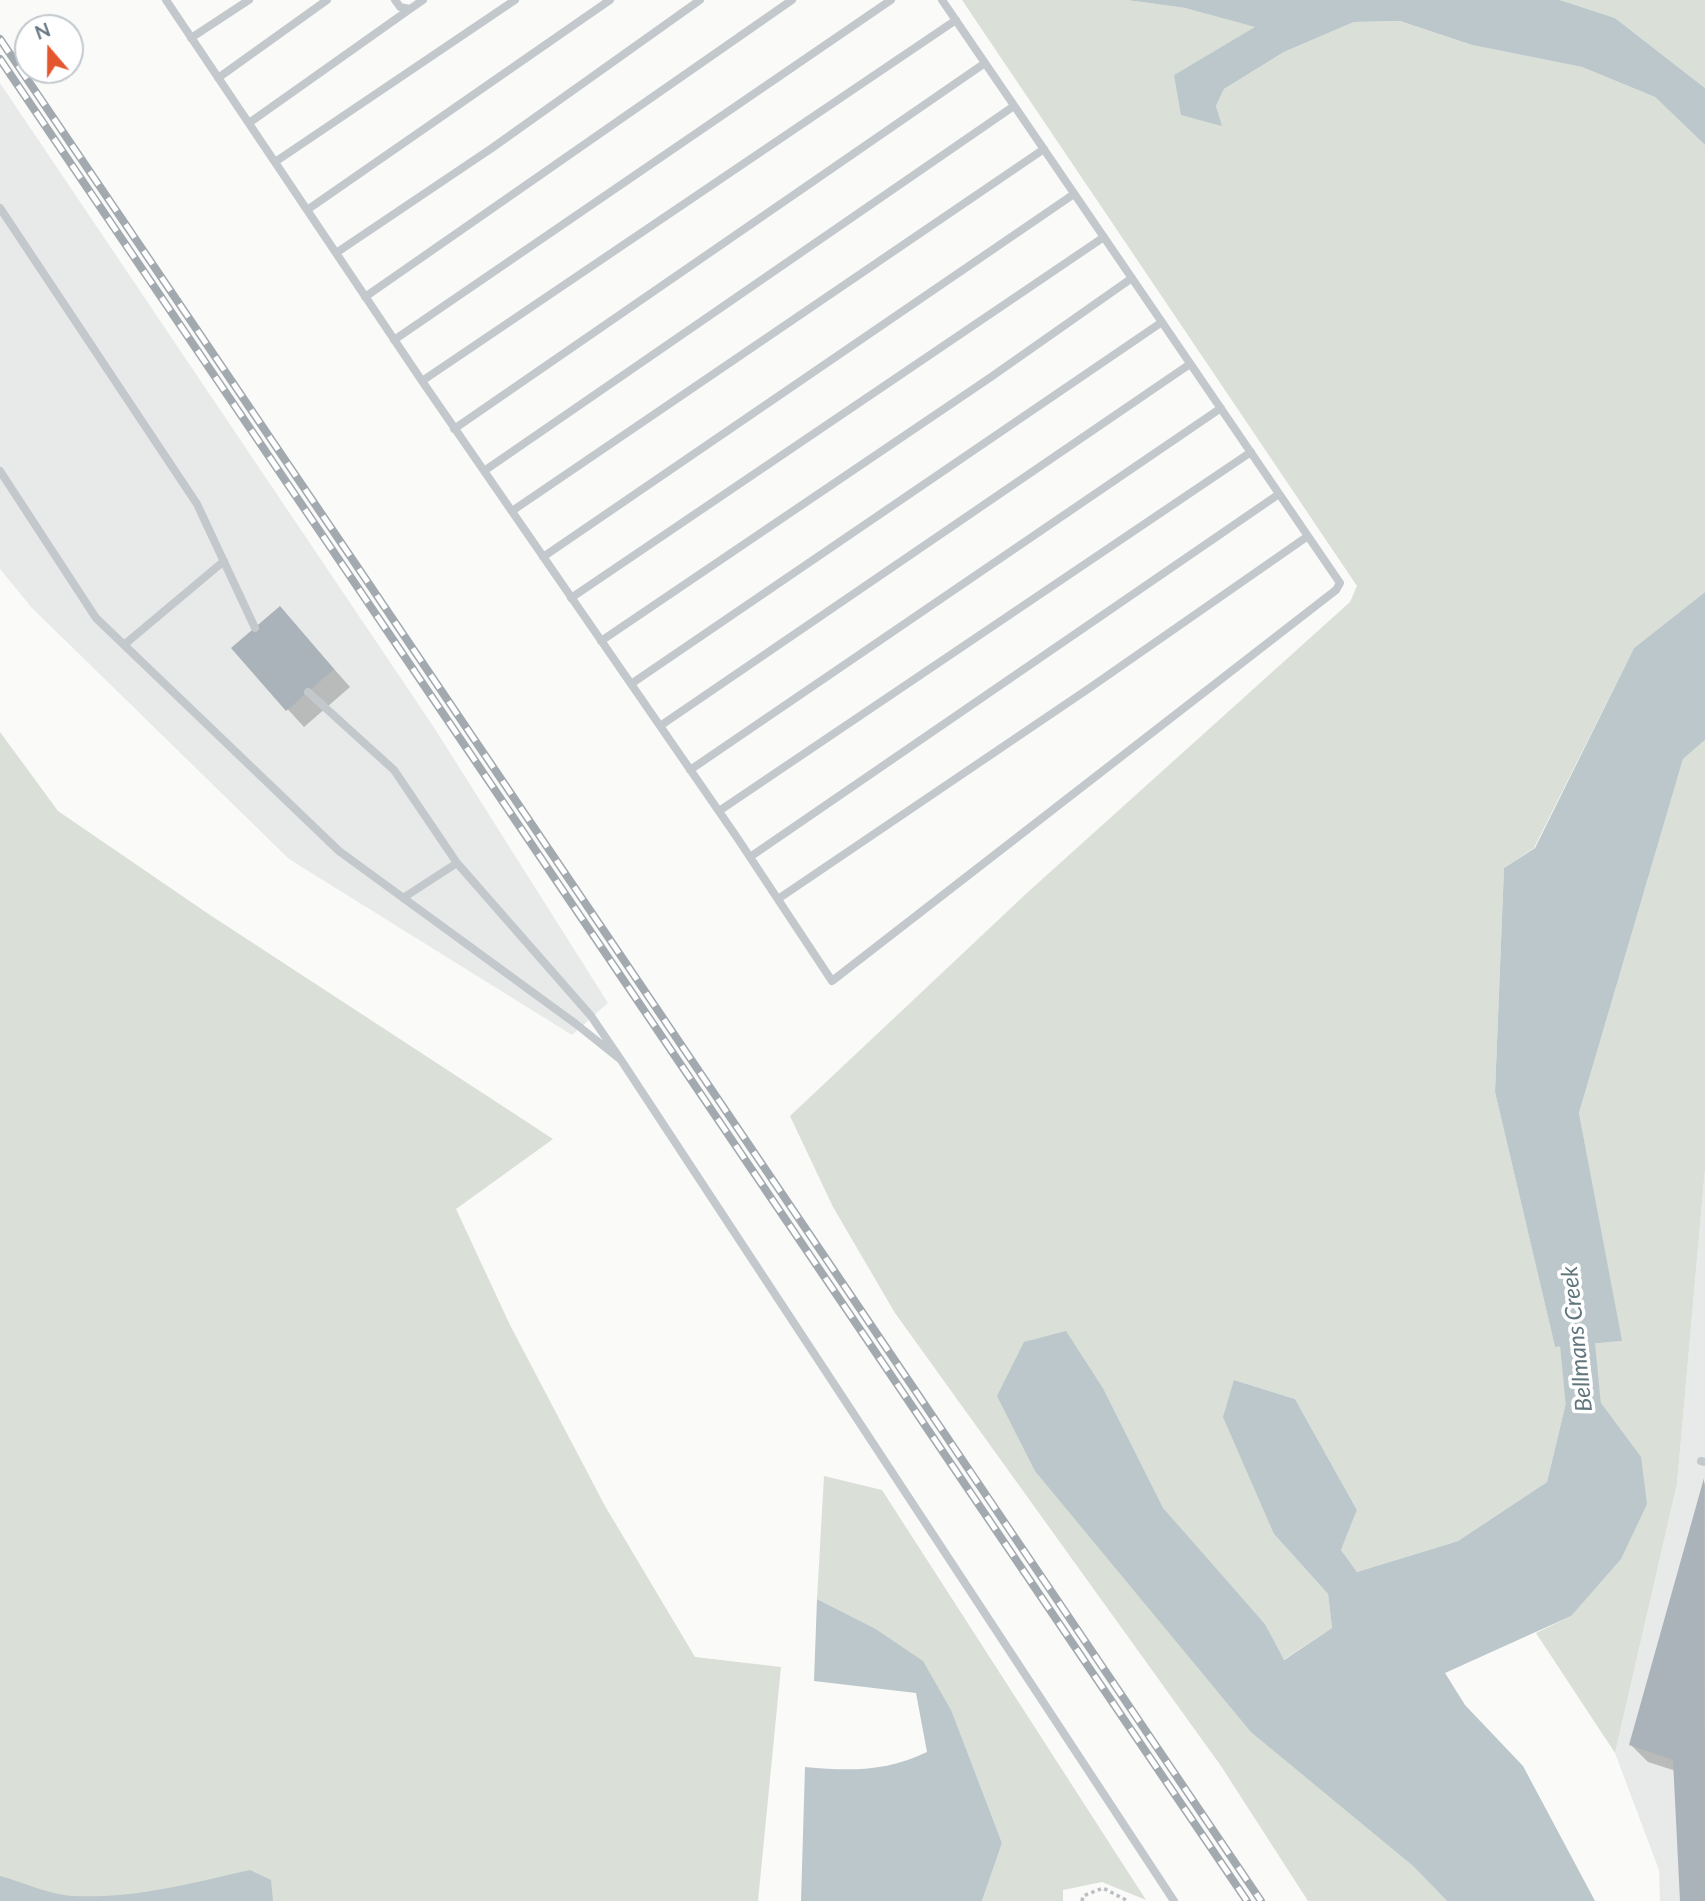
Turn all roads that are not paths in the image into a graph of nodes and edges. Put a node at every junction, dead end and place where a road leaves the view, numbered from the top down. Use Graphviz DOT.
graph roads {
  1 [pos="166,0"];
  2 [pos="249,0"];
  3 [pos="327,0"];
  4 [pos="395,0"];
  5 [pos="424,0"];
  6 [pos="515,0"];
  7 [pos="610,0"];
  8 [pos="700,0"];
  9 [pos="792,0"];
  10 [pos="891,0"];
  11 [pos="942,0"];
  12 [pos="410,9"];
  13 [pos="956,20"];
  14 [pos="191,38"];
  15 [pos="985,63"];
  16 [pos="218,78"];
  17 [pos="1014,106"];
  18 [pos="249,123"];
  19 [pos="1044,149"];
  20 [pos="275,162"];
  21 [pos="1074,194"];
  22 [pos="0,208"];
  23 [pos="307,210"];
  24 [pos="1104,237"];
  25 [pos="336,253"];
  26 [pos="1132,278"];
  27 [pos="365,297"];
  28 [pos="1162,322"];
  29 [pos="394,340"];
  30 [pos="1190,364"];
  31 [pos="422,381"];
  32 [pos="1221,408"];
  33 [pos="454,429"];
  34 [pos="1251,452"];
  35 [pos="0,471"];
  36 [pos="484,471"];
  37 [pos="1279,494"];
  38 [pos="512,511"];
  39 [pos="1308,536"];
  40 [pos="543,557"];
  41 [pos="224,561"];
  42 [pos="572,598"];
  43 [pos="255,628"];
  44 [pos="601,640"];
  45 [pos="125,644"];
  46 [pos="631,684"];
  47 [pos="308,692"];
  48 [pos="660,726"];
  49 [pos="690,770"];
  50 [pos="719,811"];
  51 [pos="750,857"];
  52 [pos="457,863"];
  53 [pos="403,898"];
  54 [pos="778,899"];
  55 [pos="621,1060"];
  56 [pos="1174,1901"];
  1 -- 14 [label="lane"];
  2 -- 14 [label="lane"];
  3 -- 16 [label="lane"];
  4 -- 12 [label="lane"];
  5 -- 12 [label="lane"];
  6 -- 20 [label="lane"];
  7 -- 23 [label="lane"];
  8 -- 25 [label="lane"];
  9 -- 27 [label="lane"];
  10 -- 29 [label="lane"];
  11 -- 13 [label="lane"];
  12 -- 18 [label="lane"];
  13 -- 15 [label="lane"];
  13 -- 31 [label="lane"];
  14 -- 16 [label="lane"];
  15 -- 17 [label="lane"];
  15 -- 33 [label="lane"];
  16 -- 18 [label="lane"];
  17 -- 19 [label="lane"];
  17 -- 36 [label="lane"];
  18 -- 20 [label="lane"];
  19 -- 21 [label="lane"];
  19 -- 38 [label="lane"];
  20 -- 23 [label="lane"];
  21 -- 24 [label="lane"];
  21 -- 40 [label="lane"];
  22 -- 41 [label="lane"];
  23 -- 25 [label="lane"];
  24 -- 26 [label="lane"];
  24 -- 42 [label="lane"];
  25 -- 27 [label="lane"];
  26 -- 28 [label="lane"];
  26 -- 44 [label="lane"];
  27 -- 29 [label="lane"];
  28 -- 30 [label="lane"];
  28 -- 46 [label="lane"];
  29 -- 31 [label="lane"];
  30 -- 32 [label="lane"];
  30 -- 48 [label="lane"];
  31 -- 33 [label="lane"];
  32 -- 34 [label="lane"];
  32 -- 49 [label="lane"];
  33 -- 36 [label="lane"];
  34 -- 37 [label="lane"];
  34 -- 50 [label="lane"];
  35 -- 45 [label="lane"];
  36 -- 38 [label="lane"];
  37 -- 39 [label="lane"];
  37 -- 51 [label="lane"];
  38 -- 40 [label="lane"];
  39 -- 54 [label="lane"];
  39 -- 54 [label="lane"];
  40 -- 42 [label="lane"];
  41 -- 43 [label="lane"];
  41 -- 45 [label="lane"];
  42 -- 44 [label="lane"];
  44 -- 46 [label="lane"];
  45 -- 53 [label="lane"];
  46 -- 48 [label="lane"];
  47 -- 52 [label="lane"];
  48 -- 49 [label="lane"];
  49 -- 50 [label="lane"];
  50 -- 51 [label="lane"];
  51 -- 54 [label="lane"];
  52 -- 53 [label="lane"];
  52 -- 55 [label="lane"];
  53 -- 55 [label="lane"];
  55 -- 56 [label="lane"];
}
